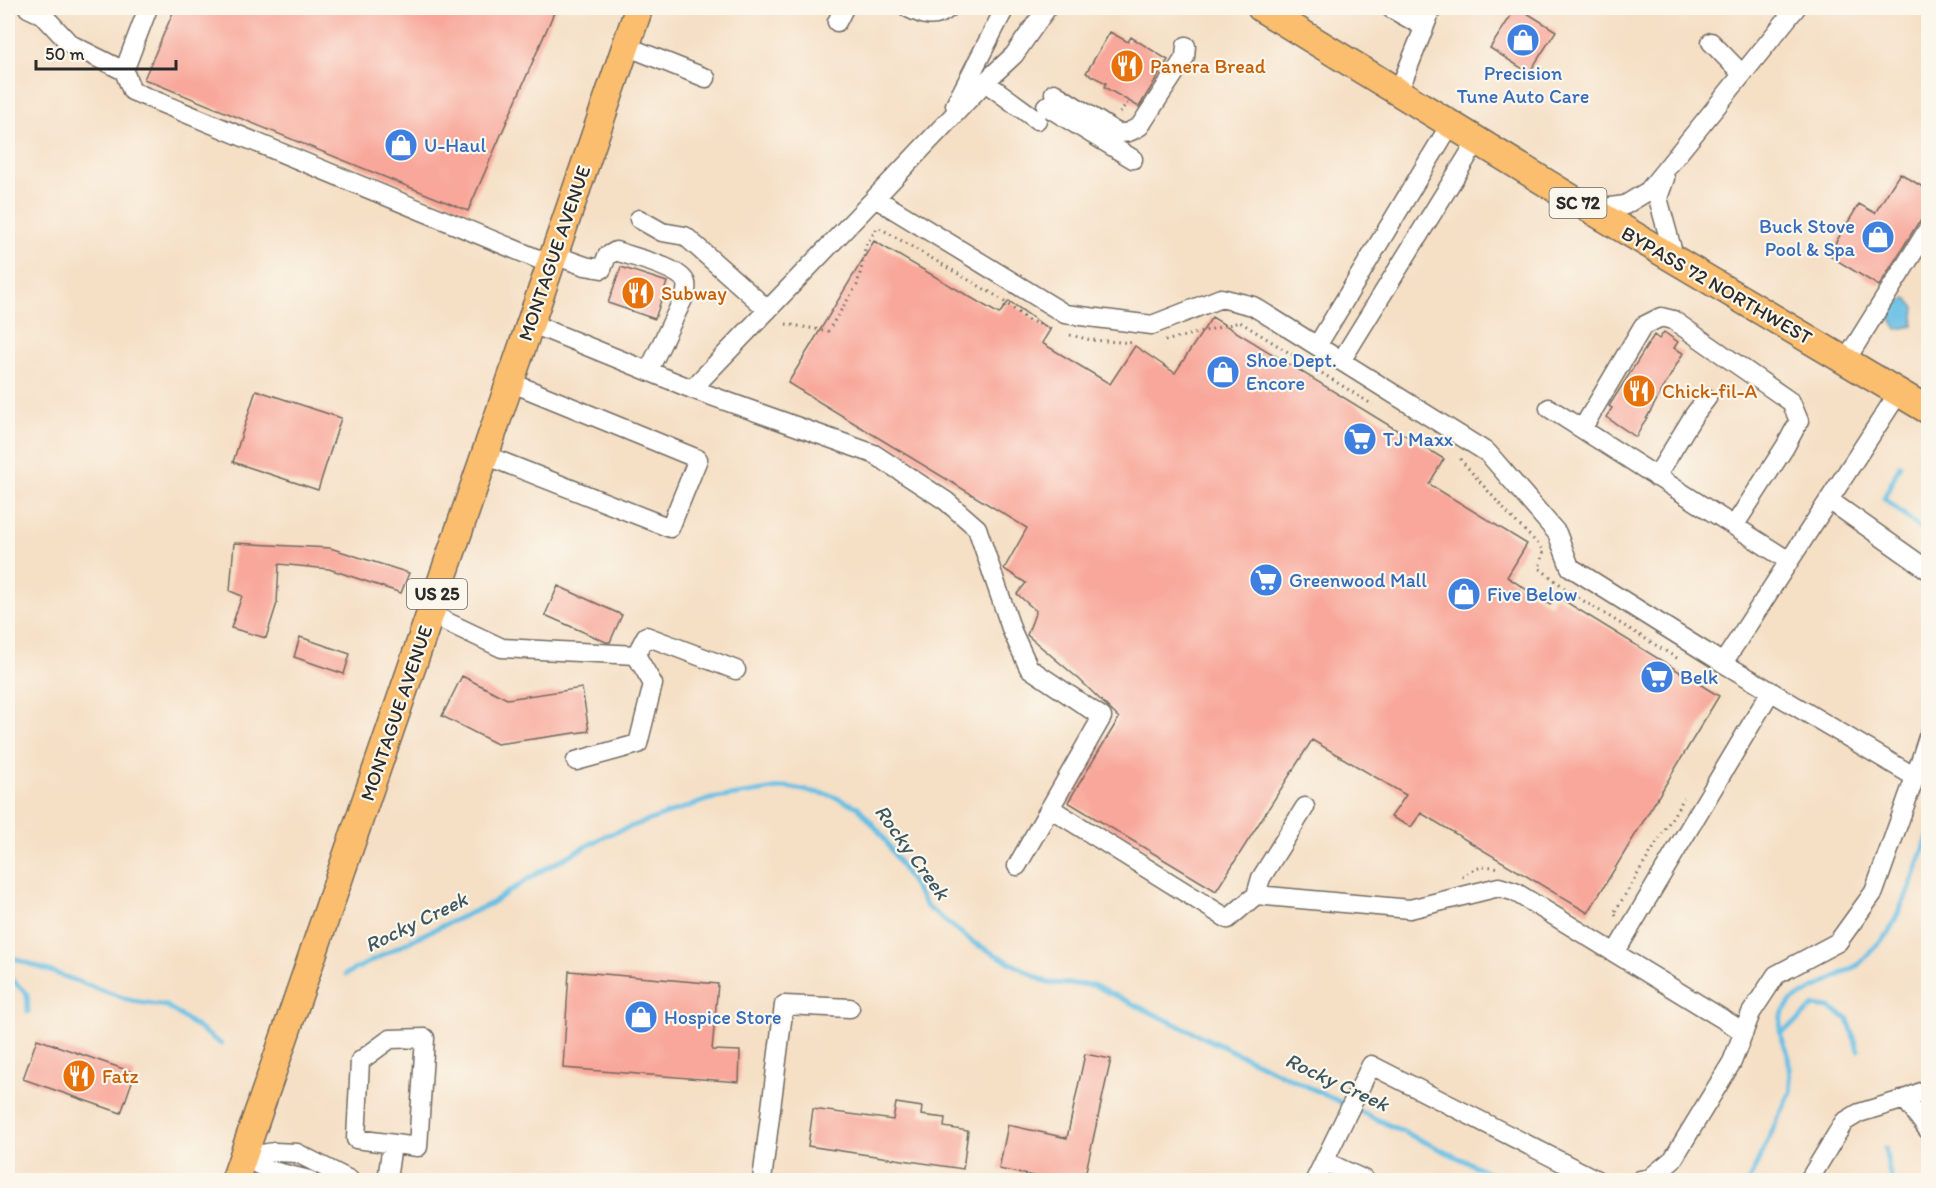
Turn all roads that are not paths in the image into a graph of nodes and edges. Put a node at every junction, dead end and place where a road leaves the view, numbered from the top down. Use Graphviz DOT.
graph roads {
  1 [pos="28,8"];
  2 [pos="148,8"];
  3 [pos="639,8"];
  4 [pos="908,8"];
  5 [pos="949,8"];
  6 [pos="1005,8"];
  7 [pos="1047,8"];
  8 [pos="1261,8"];
  9 [pos="1432,8"];
  10 [pos="1796,8"];
  11 [pos="1394,9"];
  12 [pos="1424,27"];
  13 [pos="1711,42"];
  14 [pos="626,46"];
  15 [pos="1186,46"];
  16 [pos="123,71"];
  17 [pos="1742,74"];
  18 [pos="706,78"];
  19 [pos="985,82"];
  20 [pos="1398,93"];
  21 [pos="1046,106"];
  22 [pos="945,123"];
  23 [pos="1450,125"];
  24 [pos="1478,141"];
  25 [pos="1132,159"];
  26 [pos="1670,165"];
  27 [pos="875,198"];
  28 [pos="1590,210"];
  29 [pos="639,219"];
  30 [pos="1929,229"];
  31 [pos="552,259"];
  32 [pos="1675,260"];
  33 [pos="768,310"];
  34 [pos="530,323"];
  35 [pos="1317,346"];
  36 [pos="1846,360"];
  37 [pos="1341,361"];
  38 [pos="649,370"];
  39 [pos="510,382"];
  40 [pos="692,389"];
  41 [pos="1899,392"];
  42 [pos="1707,398"];
  43 [pos="1928,407"];
  44 [pos="1549,408"];
  45 [pos="1582,429"];
  46 [pos="485,455"];
  47 [pos="1656,477"];
  48 [pos="1828,500"];
  49 [pos="1734,526"];
  50 [pos="1789,561"];
  51 [pos="1929,570"];
  52 [pos="430,614"];
  53 [pos="636,655"];
  54 [pos="1723,663"];
  55 [pos="736,670"];
  56 [pos="1771,691"];
  57 [pos="1929,737"];
  58 [pos="576,761"];
  59 [pos="1915,777"];
  60 [pos="1305,807"];
  61 [pos="1050,808"];
  62 [pos="1017,866"];
  63 [pos="1256,895"];
  64 [pos="1615,953"];
  65 [pos="850,1008"];
  66 [pos="1744,1032"];
  67 [pos="1929,1089"];
  68 [pos="1905,1099"];
  69 [pos="1929,1130"];
  70 [pos="392,1144"];
  71 [pos="1324,1161"];
  72 [pos="239,1169"];
  73 [pos="309,1180"];
  74 [pos="350,1180"];
  75 [pos="387,1180"];
  76 [pos="762,1180"];
  77 [pos="1315,1180"];
  78 [pos="1365,1180"];
  79 [pos="1597,1180"];
  80 [pos="1640,1180"];
  81 [pos="1809,1180"];
  1 -- 16 [label="street"];
  2 -- 16 [label="street"];
  3 -- 14 [label="highway, MONTAGUE AVENUE / US 25"];
  4 -- 5 [label="street"];
  6 -- 22 [label="street"];
  7 -- 19 [label="street"];
  8 -- 20 [label="highway, BYPASS 72 NORTHWEST / SC 72"];
  9 -- 12 [label="street"];
  10 -- 17 [label="street"];
  11 -- 12 [label="street"];
  12 -- 20 [label="street"];
  13 -- 17 [label="street"];
  14 -- 18 [label="street"];
  14 -- 31 [label="highway, MONTAGUE AVENUE / US 25"];
  15 -- 21 [label="street"];
  16 -- 31 [label="street"];
  17 -- 26 [label="street"];
  19 -- 21 [label="street"];
  19 -- 22 [label="street"];
  20 -- 23 [label="highway, BYPASS 72 NORTHWEST / SC 72"];
  21 -- 25 [label="street"];
  22 -- 27 [label="street"];
  23 -- 24 [label="highway, BYPASS 72 NORTHWEST / SC 72"];
  23 -- 35 [label="street"];
  24 -- 28 [label="highway, BYPASS 72 NORTHWEST / SC 72"];
  24 -- 37 [label="street"];
  26 -- 28 [label="street"];
  26 -- 32 [label="street"];
  27 -- 33 [label="street"];
  27 -- 35 [label="street"];
  28 -- 32 [label="highway, BYPASS 72 NORTHWEST / SC 72"];
  29 -- 33 [label="street"];
  30 -- 36 [label="street"];
  31 -- 34 [label="highway, MONTAGUE AVENUE / US 25"];
  31 -- 38 [label="street"];
  32 -- 36 [label="highway, BYPASS 72 NORTHWEST / SC 72"];
  33 -- 40 [label="street"];
  34 -- 38 [label="street"];
  34 -- 39 [label="highway, MONTAGUE AVENUE / US 25"];
  35 -- 37 [label="street"];
  36 -- 41 [label="highway, BYPASS 72 NORTHWEST / SC 72"];
  37 -- 54 [label="street"];
  38 -- 40 [label="street"];
  39 -- 46 [label="highway, MONTAGUE AVENUE / US 25"];
  39 -- 46 [label="street"];
  40 -- 61 [label="street"];
  41 -- 43 [label="highway, BYPASS 72 NORTHWEST / SC 72"];
  41 -- 48 [label="street"];
  42 -- 47 [label="street"];
  44 -- 45 [label="street"];
  45 -- 47 [label="street"];
  45 -- 49 [label="street"];
  46 -- 52 [label="highway, MONTAGUE AVENUE / US 25"];
  47 -- 49 [label="street"];
  48 -- 50 [label="street"];
  48 -- 51 [label="street"];
  49 -- 50 [label="street"];
  50 -- 54 [label="street"];
  52 -- 53 [label="street"];
  52 -- 72 [label="highway, MONTAGUE AVENUE / US 25"];
  53 -- 55 [label="street"];
  53 -- 58 [label="street"];
  54 -- 56 [label="street"];
  56 -- 59 [label="street"];
  56 -- 64 [label="street"];
  57 -- 59 [label="street"];
  59 -- 66 [label="street"];
  60 -- 63 [label="street"];
  61 -- 62 [label="street"];
  61 -- 63 [label="street"];
  63 -- 64 [label="street"];
  64 -- 66 [label="street"];
  65 -- 76 [label="street"];
  66 -- 80 [label="street"];
  67 -- 68 [label="street"];
  68 -- 69 [label="street"];
  68 -- 81 [label="street"];
  70 -- 70 [label="street"];
  70 -- 75 [label="street"];
  71 -- 77 [label="street"];
  71 -- 78 [label="street"];
  71 -- 79 [label="street"];
  72 -- 73 [label="street"];
  72 -- 74 [label="street"];
}
